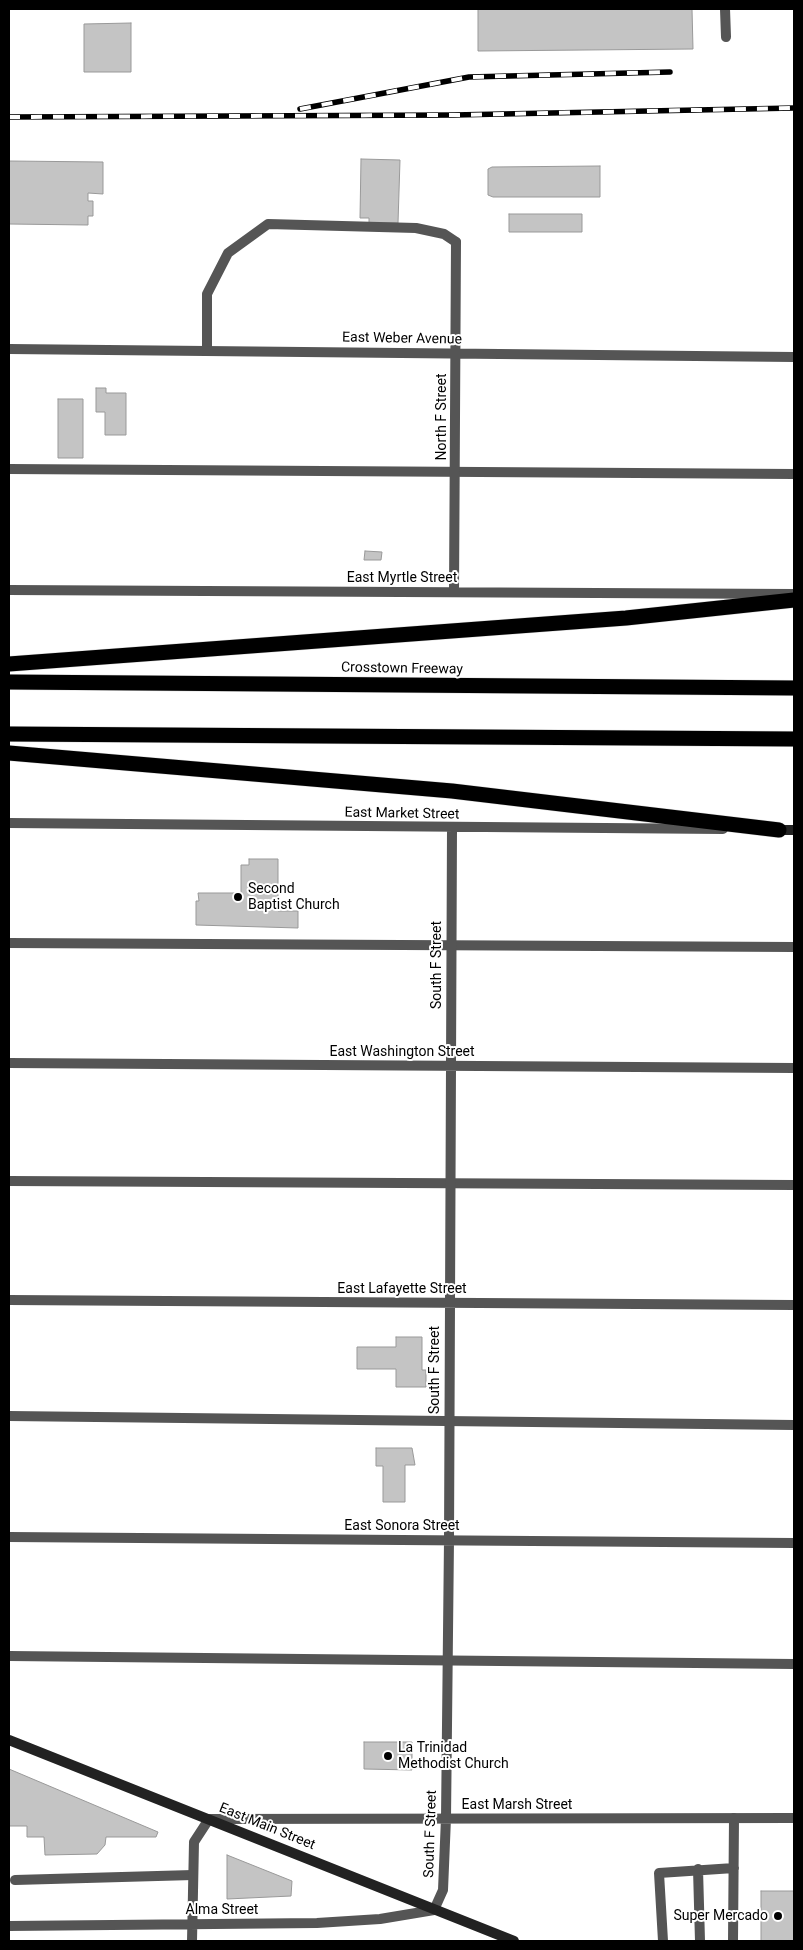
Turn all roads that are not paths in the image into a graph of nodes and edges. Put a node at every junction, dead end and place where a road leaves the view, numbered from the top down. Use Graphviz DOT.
graph roads {
  1 [pos="726,9"];
  2 [pos="726,37"];
  3 [pos="9,349"];
  4 [pos="207,351"];
  5 [pos="456,354"];
  6 [pos="794,357"];
  7 [pos="9,470"];
  8 [pos="455,472"];
  9 [pos="794,474"];
  10 [pos="9,590"];
  11 [pos="454,592"];
  12 [pos="794,594"];
  13 [pos="794,600"];
  14 [pos="9,664"];
  15 [pos="9,682"];
  16 [pos="794,688"];
  17 [pos="9,734"];
  18 [pos="794,739"];
  19 [pos="9,752"];
  20 [pos="9,823"];
  21 [pos="452,828"];
  22 [pos="787,830"];
  23 [pos="9,943"];
  24 [pos="451,947"];
  25 [pos="794,947"];
  26 [pos="9,1063"];
  27 [pos="450,1066"];
  28 [pos="794,1068"];
  29 [pos="9,1181"];
  30 [pos="450,1183"];
  31 [pos="794,1185"];
  32 [pos="9,1300"];
  33 [pos="449,1303"];
  34 [pos="794,1305"];
  35 [pos="9,1416"];
  36 [pos="449,1422"];
  37 [pos="794,1425"];
  38 [pos="9,1538"];
  39 [pos="448,1540"];
  40 [pos="794,1543"];
  41 [pos="9,1656"];
  42 [pos="447,1660"];
  43 [pos="794,1664"];
  44 [pos="9,1740"];
  45 [pos="446,1818"];
  46 [pos="734,1818"];
  47 [pos="794,1818"];
  48 [pos="209,1819"];
  49 [pos="734,1868"];
  50 [pos="698,1869"];
  51 [pos="193,1875"];
  52 [pos="14,1880"];
  53 [pos="434,1910"];
  54 [pos="192,1924"];
  55 [pos="9,1926"];
  56 [pos="192,1941"];
  57 [pos="514,1941"];
  58 [pos="663,1941"];
  59 [pos="700,1941"];
  60 [pos="733,1941"];
  1 -- 2 [label="street"];
  3 -- 4 [label="street, East Weber Avenue"];
  4 -- 5 [label="street, East Weber Avenue"];
  4 -- 5 [label="street, North F Street"];
  5 -- 6 [label="street, East Weber Avenue"];
  5 -- 8 [label="street, North F Street"];
  7 -- 8 [label="street"];
  8 -- 9 [label="street"];
  8 -- 11 [label="street, North F Street"];
  10 -- 11 [label="street, East Myrtle Street"];
  11 -- 12 [label="street, East Myrtle Street"];
  13 -- 14 [label="highway"];
  15 -- 16 [label="highway, Crosstown Freeway"];
  17 -- 18 [label="highway"];
  19 -- 22 [label="highway"];
  20 -- 21 [label="street, East Market Street"];
  21 -- 22 [label="street, East Market Street"];
  21 -- 24 [label="street, South F Street"];
  23 -- 24 [label="street"];
  24 -- 25 [label="street"];
  24 -- 27 [label="street, South F Street"];
  26 -- 27 [label="street, East Washington Street"];
  27 -- 28 [label="street, East Washington Street"];
  27 -- 30 [label="street, South F Street"];
  29 -- 30 [label="street"];
  30 -- 31 [label="street"];
  30 -- 33 [label="street, South F Street"];
  32 -- 33 [label="street, East Lafayette Street"];
  33 -- 34 [label="street, East Lafayette Street"];
  33 -- 36 [label="street, South F Street"];
  35 -- 36 [label="street"];
  36 -- 37 [label="street"];
  36 -- 39 [label="street, South F Street"];
  38 -- 39 [label="street, East Sonora Street"];
  39 -- 40 [label="street, East Sonora Street"];
  39 -- 42 [label="street, South F Street"];
  41 -- 42 [label="street"];
  42 -- 43 [label="street"];
  42 -- 45 [label="street, South F Street"];
  44 -- 48 [label="main road, East Main Street"];
  45 -- 46 [label="street, East Marsh Street"];
  45 -- 48 [label="street, East Marsh Street"];
  45 -- 53 [label="street, South F Street"];
  46 -- 47 [label="street, East Marsh Street"];
  46 -- 49 [label="street"];
  48 -- 51 [label="street"];
  48 -- 53 [label="main road, East Main Street"];
  49 -- 50 [label="street"];
  49 -- 60 [label="street"];
  50 -- 58 [label="street"];
  50 -- 59 [label="street"];
  51 -- 52 [label="street"];
  51 -- 54 [label="street"];
  53 -- 54 [label="street, Alma Street"];
  53 -- 57 [label="main road, East Main Street"];
  54 -- 55 [label="street, Alma Street"];
  54 -- 56 [label="street"];
}
